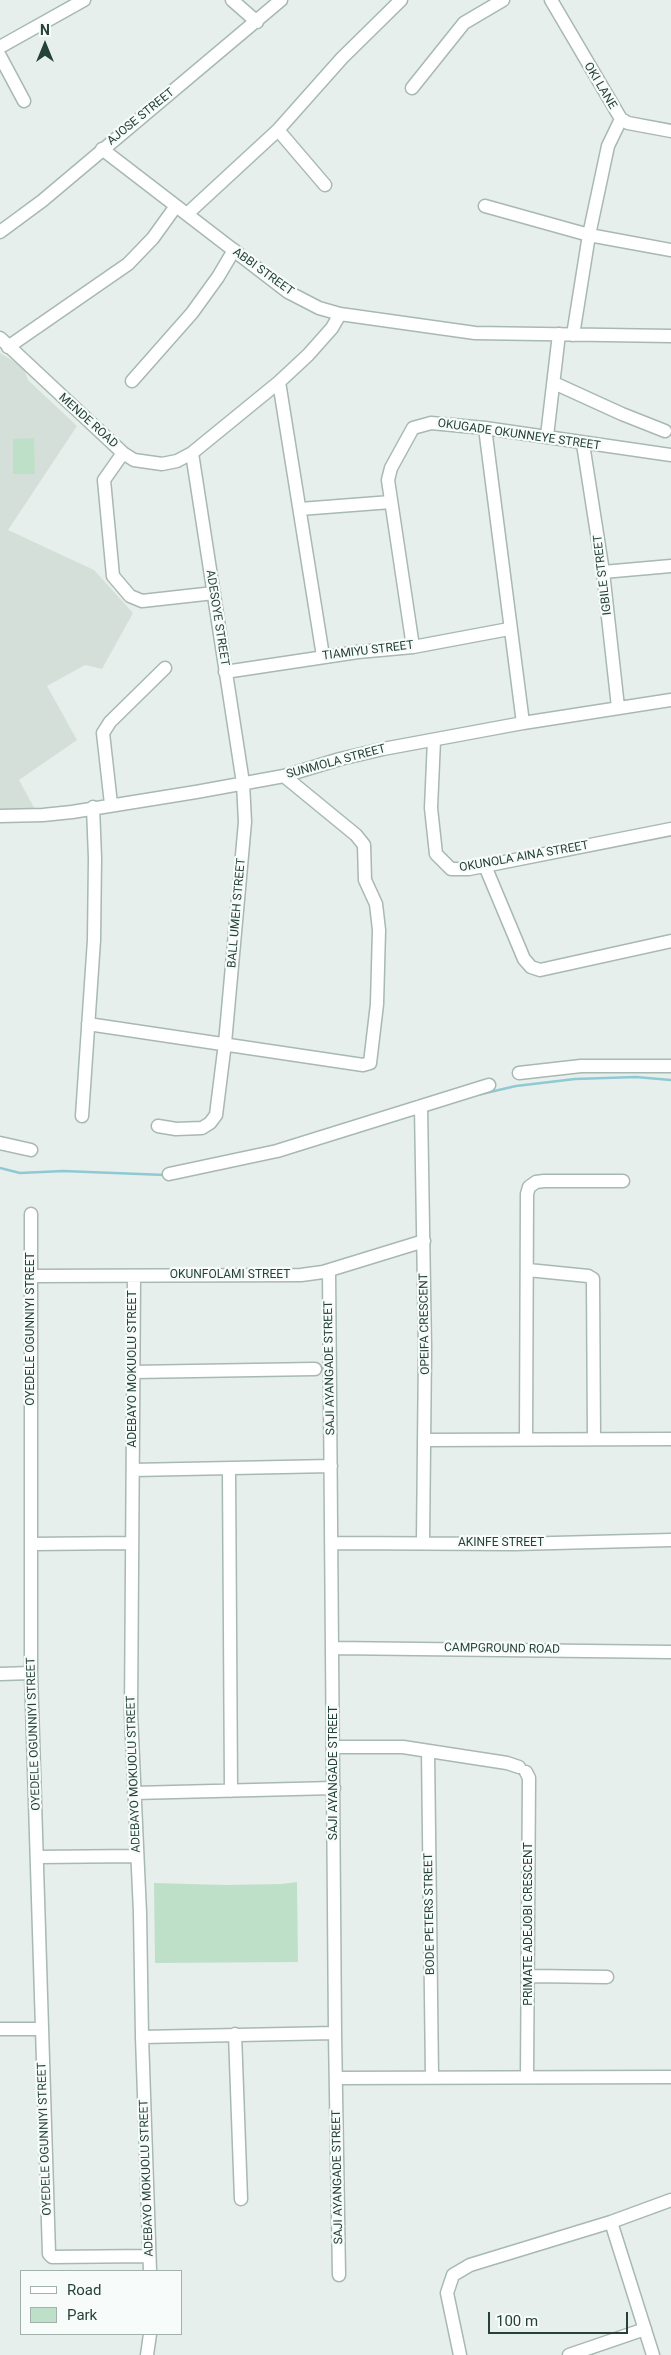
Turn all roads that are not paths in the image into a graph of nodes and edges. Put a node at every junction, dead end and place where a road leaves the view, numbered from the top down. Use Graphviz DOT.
graph roads {
  1 [pos="232,0"];
  2 [pos="281,0"];
  3 [pos="401,0"];
  4 [pos="503,0"];
  5 [pos="550,0"];
  6 [pos="79,1"];
  7 [pos="257,22"];
  8 [pos="0,47"];
  9 [pos="0,56"];
  10 [pos="412,88"];
  11 [pos="24,101"];
  12 [pos="620,119"];
  13 [pos="278,130"];
  14 [pos="671,132"];
  15 [pos="102,149"];
  16 [pos="325,185"];
  17 [pos="176,206"];
  18 [pos="485,206"];
  19 [pos="187,214"];
  20 [pos="0,232"];
  21 [pos="589,235"];
  22 [pos="234,250"];
  23 [pos="671,250"];
  24 [pos="340,314"];
  25 [pos="559,334"];
  26 [pos="572,335"];
  27 [pos="671,336"];
  28 [pos="4,342"];
  29 [pos="132,381"];
  30 [pos="279,382"];
  31 [pos="554,383"];
  32 [pos="485,428"];
  33 [pos="665,431"];
  34 [pos="547,436"];
  35 [pos="583,444"];
  36 [pos="123,453"];
  37 [pos="192,454"];
  38 [pos="671,455"];
  39 [pos="391,502"];
  40 [pos="300,509"];
  41 [pos="671,566"];
  42 [pos="603,572"];
  43 [pos="214,593"];
  44 [pos="509,629"];
  45 [pos="413,647"];
  46 [pos="323,656"];
  47 [pos="165,668"];
  48 [pos="226,672"];
  49 [pos="671,700"];
  50 [pos="618,708"];
  51 [pos="523,723"];
  52 [pos="434,740"];
  53 [pos="284,776"];
  54 [pos="242,783"];
  55 [pos="111,804"];
  56 [pos="93,808"];
  57 [pos="0,816"];
  58 [pos="671,829"];
  59 [pos="485,866"];
  60 [pos="671,941"];
  61 [pos="88,1024"];
  62 [pos="225,1044"];
  63 [pos="671,1066"];
  64 [pos="519,1073"];
  65 [pos="489,1085"];
  66 [pos="421,1109"];
  67 [pos="82,1116"];
  68 [pos="158,1126"];
  69 [pos="0,1143"];
  70 [pos="31,1150"];
  71 [pos="169,1174"];
  72 [pos="623,1180"];
  73 [pos="32,1214"];
  74 [pos="424,1241"];
  75 [pos="329,1270"];
  76 [pos="528,1270"];
  77 [pos="32,1276"];
  78 [pos="134,1276"];
  79 [pos="314,1369"];
  80 [pos="133,1372"];
  81 [pos="526,1438"];
  82 [pos="594,1439"];
  83 [pos="671,1439"];
  84 [pos="425,1440"];
  85 [pos="331,1466"];
  86 [pos="229,1469"];
  87 [pos="133,1470"];
  88 [pos="671,1540"];
  89 [pos="132,1542"];
  90 [pos="423,1542"];
  91 [pos="331,1543"];
  92 [pos="31,1544"];
  93 [pos="333,1648"];
  94 [pos="671,1652"];
  95 [pos="31,1673"];
  96 [pos="0,1674"];
  97 [pos="334,1746"];
  98 [pos="428,1751"];
  99 [pos="334,1788"];
  100 [pos="231,1791"];
  101 [pos="134,1793"];
  102 [pos="137,1856"];
  103 [pos="38,1857"];
  104 [pos="529,1976"];
  105 [pos="607,1977"];
  106 [pos="0,2029"];
  107 [pos="42,2029"];
  108 [pos="335,2033"];
  109 [pos="235,2034"];
  110 [pos="142,2037"];
  111 [pos="528,2076"];
  112 [pos="432,2077"];
  113 [pos="671,2077"];
  114 [pos="337,2078"];
  115 [pos="241,2200"];
  116 [pos="671,2200"];
  117 [pos="611,2222"];
  118 [pos="150,2256"];
  119 [pos="150,2270"];
  120 [pos="339,2274"];
  121 [pos="644,2329"];
  122 [pos="150,2335"];
  123 [pos="147,2355"];
  124 [pos="460,2355"];
  125 [pos="569,2355"];
  126 [pos="653,2355"];
  1 -- 7 [label="street"];
  2 -- 7 [label="street, AJOSE STREET"];
  3 -- 13 [label="street"];
  4 -- 10 [label="street"];
  5 -- 12 [label="street, OKI LANE"];
  6 -- 8 [label="street"];
  7 -- 15 [label="street, AJOSE STREET"];
  9 -- 11 [label="street"];
  12 -- 14 [label="street"];
  12 -- 21 [label="street, OKI LANE"];
  13 -- 16 [label="street"];
  13 -- 19 [label="street"];
  15 -- 17 [label="street, ABBI STREET"];
  15 -- 20 [label="street, AJOSE STREET"];
  17 -- 19 [label="street, ABBI STREET"];
  17 -- 28 [label="street"];
  18 -- 21 [label="street"];
  19 -- 22 [label="street, ABBI STREET"];
  21 -- 23 [label="street"];
  21 -- 26 [label="street, OKI LANE"];
  22 -- 24 [label="street, ABBI STREET"];
  22 -- 29 [label="street"];
  24 -- 25 [label="street, ABBI STREET"];
  24 -- 30 [label="street, MENDE ROAD"];
  25 -- 26 [label="street, ABBI STREET"];
  25 -- 31 [label="street"];
  26 -- 27 [label="street, ABBI STREET"];
  28 -- 36 [label="street, MENDE ROAD"];
  30 -- 37 [label="street, MENDE ROAD"];
  30 -- 40 [label="street"];
  31 -- 33 [label="street"];
  31 -- 34 [label="street"];
  32 -- 34 [label="street, OKUGADE OKUNNEYE STREET"];
  32 -- 39 [label="street, OKUGADE OKUNNEYE STREET"];
  32 -- 44 [label="street"];
  34 -- 35 [label="street, OKUGADE OKUNNEYE STREET"];
  35 -- 38 [label="street, OKUGADE OKUNNEYE STREET"];
  35 -- 42 [label="street, IGBILE STREET"];
  36 -- 37 [label="street, MENDE ROAD"];
  36 -- 43 [label="street"];
  37 -- 43 [label="street, ADESOYE STREET"];
  39 -- 40 [label="street"];
  39 -- 45 [label="street, OKUGADE OKUNNEYE STREET"];
  40 -- 46 [label="street"];
  41 -- 42 [label="street"];
  42 -- 50 [label="street, IGBILE STREET"];
  43 -- 48 [label="street, ADESOYE STREET"];
  44 -- 45 [label="street, TIAMIYU STREET"];
  44 -- 51 [label="street"];
  45 -- 46 [label="street, TIAMIYU STREET"];
  46 -- 48 [label="street, TIAMIYU STREET"];
  47 -- 55 [label="street"];
  48 -- 54 [label="street, ADESOYE STREET"];
  49 -- 50 [label="street, SUNMOLA STREET"];
  50 -- 51 [label="street, SUNMOLA STREET"];
  51 -- 52 [label="street, SUNMOLA STREET"];
  52 -- 53 [label="street, SUNMOLA STREET"];
  52 -- 59 [label="street, OKUNOLA AINA STREET"];
  53 -- 54 [label="street, SUNMOLA STREET"];
  53 -- 62 [label="street"];
  54 -- 55 [label="street, SUNMOLA STREET"];
  54 -- 62 [label="street, BALL UMEH STREET"];
  55 -- 56 [label="street, SUNMOLA STREET"];
  56 -- 57 [label="street, SUNMOLA STREET"];
  56 -- 61 [label="street"];
  58 -- 59 [label="street, OKUNOLA AINA STREET"];
  59 -- 60 [label="street"];
  61 -- 62 [label="street"];
  61 -- 67 [label="street"];
  62 -- 68 [label="street, BALL UMEH STREET"];
  63 -- 64 [label="street"];
  65 -- 66 [label="street"];
  66 -- 71 [label="street"];
  66 -- 74 [label="street, OPEIFA CRESCENT"];
  69 -- 70 [label="street"];
  72 -- 76 [label="street"];
  73 -- 77 [label="street, OYEDELE OGUNNIYI STREET"];
  74 -- 75 [label="street, OKUNFOLAMI STREET"];
  74 -- 84 [label="street, OPEIFA CRESCENT"];
  75 -- 78 [label="street, OKUNFOLAMI STREET"];
  75 -- 85 [label="street, SAJI AYANGADE STREET"];
  76 -- 81 [label="street"];
  76 -- 82 [label="street"];
  77 -- 78 [label="street, OKUNFOLAMI STREET"];
  77 -- 92 [label="street, OYEDELE OGUNNIYI STREET"];
  78 -- 80 [label="street, ADEBAYO MOKUOLU STREET"];
  79 -- 80 [label="street"];
  80 -- 87 [label="street, ADEBAYO MOKUOLU STREET"];
  81 -- 82 [label="street"];
  81 -- 84 [label="street"];
  82 -- 83 [label="street"];
  84 -- 90 [label="street, OPEIFA CRESCENT"];
  85 -- 86 [label="street"];
  85 -- 91 [label="street, SAJI AYANGADE STREET"];
  86 -- 87 [label="street"];
  86 -- 100 [label="street"];
  87 -- 89 [label="street, ADEBAYO MOKUOLU STREET"];
  88 -- 90 [label="street, AKINFE STREET"];
  89 -- 92 [label="street"];
  89 -- 101 [label="street, ADEBAYO MOKUOLU STREET"];
  90 -- 91 [label="street, AKINFE STREET"];
  91 -- 93 [label="street, SAJI AYANGADE STREET"];
  92 -- 95 [label="street, OYEDELE OGUNNIYI STREET"];
  93 -- 94 [label="street, CAMPGROUND ROAD"];
  93 -- 97 [label="street, SAJI AYANGADE STREET"];
  95 -- 96 [label="street"];
  95 -- 103 [label="street, OYEDELE OGUNNIYI STREET"];
  97 -- 98 [label="street"];
  97 -- 99 [label="street, SAJI AYANGADE STREET"];
  98 -- 104 [label="street, PRIMATE ADEJOBI CRESCENT"];
  98 -- 112 [label="street, BODE PETERS STREET"];
  99 -- 100 [label="street"];
  99 -- 108 [label="street, SAJI AYANGADE STREET"];
  100 -- 101 [label="street"];
  101 -- 102 [label="street, ADEBAYO MOKUOLU STREET"];
  102 -- 103 [label="street"];
  102 -- 110 [label="street, ADEBAYO MOKUOLU STREET"];
  103 -- 107 [label="street, OYEDELE OGUNNIYI STREET"];
  104 -- 105 [label="street"];
  104 -- 111 [label="street, PRIMATE ADEJOBI CRESCENT"];
  106 -- 107 [label="street"];
  107 -- 118 [label="street, OYEDELE OGUNNIYI STREET"];
  108 -- 109 [label="street"];
  108 -- 114 [label="street, SAJI AYANGADE STREET"];
  109 -- 110 [label="street"];
  109 -- 115 [label="street"];
  110 -- 118 [label="street, ADEBAYO MOKUOLU STREET"];
  111 -- 112 [label="street"];
  111 -- 113 [label="street"];
  112 -- 114 [label="street"];
  114 -- 120 [label="street, SAJI AYANGADE STREET"];
  116 -- 117 [label="street"];
  117 -- 121 [label="street"];
  117 -- 124 [label="street"];
  118 -- 119 [label="street, ADEBAYO MOKUOLU STREET"];
  121 -- 125 [label="street"];
  121 -- 126 [label="street"];
  122 -- 123 [label="street"];
}
